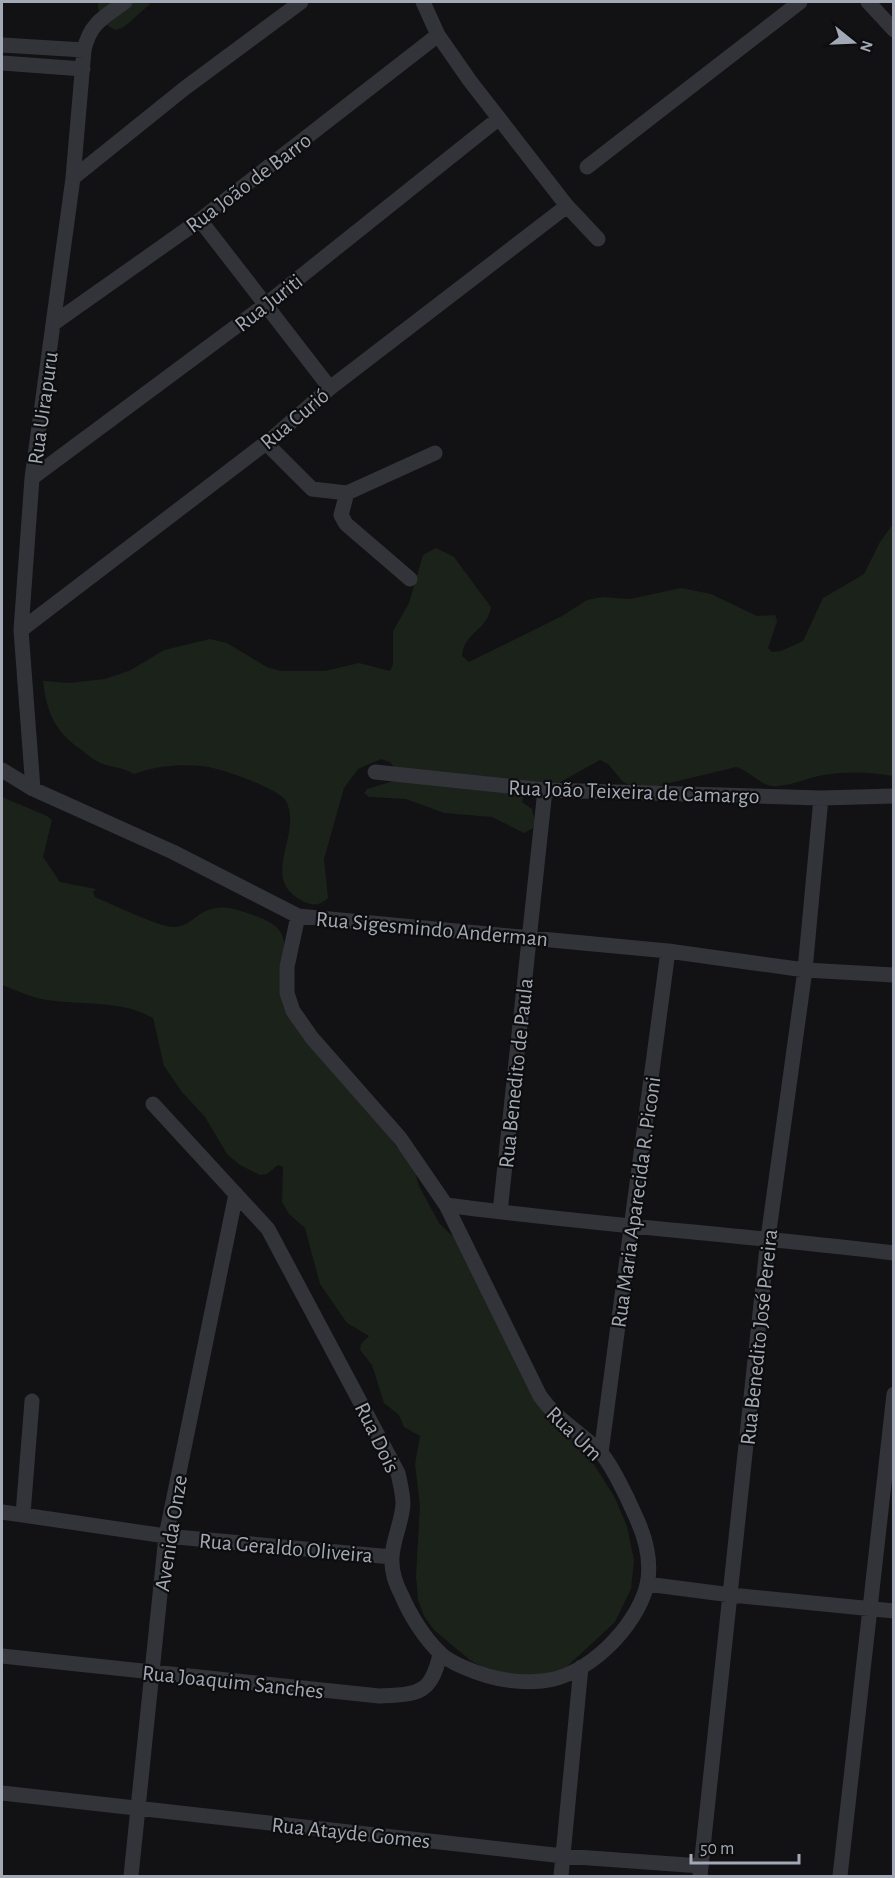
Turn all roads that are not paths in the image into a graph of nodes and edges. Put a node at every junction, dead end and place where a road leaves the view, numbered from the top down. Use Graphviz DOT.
graph roads {
  1 [pos="125,2"];
  2 [pos="301,2"];
  3 [pos="423,2"];
  4 [pos="800,2"];
  5 [pos="868,2"];
  6 [pos="894,30"];
  7 [pos="438,35"];
  8 [pos="2,45"];
  9 [pos="84,50"];
  10 [pos="2,63"];
  11 [pos="83,69"];
  12 [pos="498,119"];
  13 [pos="587,167"];
  14 [pos="73,178"];
  15 [pos="567,206"];
  16 [pos="200,220"];
  17 [pos="598,238"];
  18 [pos="265,306"];
  19 [pos="54,323"];
  20 [pos="330,388"];
  21 [pos="266,443"];
  22 [pos="435,453"];
  23 [pos="32,478"];
  24 [pos="347,494"];
  25 [pos="410,579"];
  26 [pos="21,630"];
  27 [pos="2,770"];
  28 [pos="375,772"];
  29 [pos="33,789"];
  30 [pos="545,790"];
  31 [pos="894,796"];
  32 [pos="821,798"];
  33 [pos="298,916"];
  34 [pos="529,936"];
  35 [pos="668,951"];
  36 [pos="805,970"];
  37 [pos="894,975"];
  38 [pos="153,1104"];
  39 [pos="236,1194"];
  40 [pos="446,1205"];
  41 [pos="500,1212"];
  42 [pos="631,1227"];
  43 [pos="768,1238"];
  44 [pos="894,1253"];
  45 [pos="894,1394"];
  46 [pos="32,1401"];
  47 [pos="601,1453"];
  48 [pos="2,1512"];
  49 [pos="23,1514"];
  50 [pos="166,1536"];
  51 [pos="392,1557"];
  52 [pos="647,1584"];
  53 [pos="731,1595"];
  54 [pos="870,1609"];
  55 [pos="894,1611"];
  56 [pos="440,1654"];
  57 [pos="2,1656"];
  58 [pos="597,1657"];
  59 [pos="581,1667"];
  60 [pos="152,1673"];
  61 [pos="2,1793"];
  62 [pos="138,1808"];
  63 [pos="563,1856"];
  64 [pos="701,1871"];
  65 [pos="131,1876"];
  66 [pos="561,1876"];
  67 [pos="840,1876"];
  1 -- 9 [label="street, Rua Uirapuru"];
  2 -- 14 [label="street"];
  3 -- 7 [label="street"];
  4 -- 13 [label="street"];
  5 -- 6 [label="street"];
  7 -- 12 [label="street"];
  7 -- 16 [label="street, Rua João de Barro"];
  8 -- 9 [label="street"];
  9 -- 11 [label="street, Rua Uirapuru"];
  10 -- 11 [label="street"];
  11 -- 14 [label="street, Rua Uirapuru"];
  12 -- 15 [label="street"];
  12 -- 18 [label="street, Rua Juriti"];
  14 -- 19 [label="street, Rua Uirapuru"];
  15 -- 17 [label="street"];
  15 -- 20 [label="street, Rua Curió"];
  16 -- 18 [label="street"];
  16 -- 19 [label="street, Rua João de Barro"];
  18 -- 20 [label="street"];
  18 -- 23 [label="street, Rua Juriti"];
  19 -- 23 [label="street, Rua Uirapuru"];
  20 -- 21 [label="street, Rua Curió"];
  21 -- 24 [label="street"];
  21 -- 26 [label="street, Rua Curió"];
  22 -- 24 [label="street"];
  23 -- 26 [label="street, Rua Uirapuru"];
  24 -- 25 [label="street"];
  26 -- 29 [label="street, Rua Uirapuru"];
  27 -- 29 [label="street, Rua Sigesmindo Anderman"];
  28 -- 30 [label="street, Rua João Teixeira de Camargo"];
  29 -- 33 [label="street, Rua Sigesmindo Anderman"];
  30 -- 32 [label="street, Rua João Teixeira de Camargo"];
  30 -- 34 [label="street, Rua Benedito de Paula"];
  31 -- 32 [label="street, Rua João Teixeira de Camargo"];
  32 -- 36 [label="street, Rua Benedito José Pereira"];
  33 -- 34 [label="street, Rua Sigesmindo Anderman"];
  33 -- 40 [label="street, Rua Um"];
  34 -- 35 [label="street, Rua Sigesmindo Anderman"];
  34 -- 41 [label="street, Rua Benedito de Paula"];
  35 -- 36 [label="street, Rua Sigesmindo Anderman"];
  35 -- 42 [label="street, Rua Maria Aparecida R. Piconi"];
  36 -- 37 [label="street, Rua Sigesmindo Anderman"];
  36 -- 43 [label="street, Rua Benedito José Pereira"];
  38 -- 39 [label="street, Rua Dois"];
  39 -- 50 [label="street, Avenida Onze"];
  39 -- 51 [label="street, Rua Dois"];
  40 -- 41 [label="street"];
  40 -- 47 [label="street, Rua Um"];
  41 -- 42 [label="street"];
  42 -- 43 [label="street"];
  42 -- 47 [label="street, Rua Maria Aparecida R. Piconi"];
  43 -- 44 [label="street"];
  43 -- 53 [label="street, Rua Benedito José Pereira"];
  45 -- 54 [label="street"];
  46 -- 49 [label="street"];
  47 -- 52 [label="street, Rua Um"];
  48 -- 49 [label="street, Rua Geraldo Oliveira"];
  49 -- 50 [label="street, Rua Geraldo Oliveira"];
  50 -- 51 [label="street, Rua Geraldo Oliveira"];
  50 -- 60 [label="street, Avenida Onze"];
  51 -- 56 [label="street, Rua Dois"];
  52 -- 53 [label="street"];
  52 -- 58 [label="street, Rua Um"];
  53 -- 54 [label="street"];
  53 -- 64 [label="street, Rua Benedito José Pereira"];
  54 -- 55 [label="street"];
  54 -- 67 [label="street"];
  56 -- 59 [label="street, Rua Dois"];
  56 -- 60 [label="street, Rua Joaquim Sanches"];
  57 -- 60 [label="street, Rua Joaquim Sanches"];
  58 -- 59 [label="street, Rua Dois"];
  59 -- 63 [label="street"];
  60 -- 62 [label="street, Avenida Onze"];
  61 -- 62 [label="street, Rua Atayde Gomes"];
  62 -- 63 [label="street, Rua Atayde Gomes"];
  62 -- 65 [label="street, Avenida Onze"];
  63 -- 64 [label="street, Rua Atayde Gomes"];
  63 -- 66 [label="street"];
}
